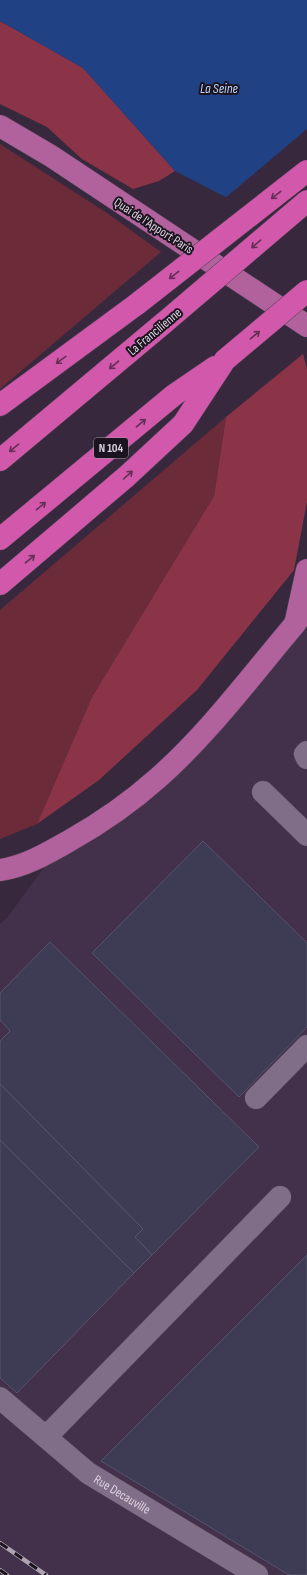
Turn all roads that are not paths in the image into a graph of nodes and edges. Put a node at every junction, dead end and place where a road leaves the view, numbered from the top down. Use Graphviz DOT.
graph roads {
  1 [pos="0,126"];
  2 [pos="307,171"];
  3 [pos="307,201"];
  4 [pos="307,291"];
  5 [pos="307,326"];
  6 [pos="225,360"];
  7 [pos="0,405"];
  8 [pos="0,460"];
  9 [pos="0,539"];
  10 [pos="307,570"];
  11 [pos="0,584"];
  12 [pos="301,615"];
  13 [pos="307,752"];
  14 [pos="307,758"];
  15 [pos="263,792"];
  16 [pos="307,835"];
  17 [pos="5,873"];
  18 [pos="307,1046"];
  19 [pos="256,1098"];
  20 [pos="280,1197"];
  21 [pos="0,1398"];
  22 [pos="46,1437"];
  23 [pos="257,1575"];
  1 -- 5 [label="main road, Quai de l'Apport Paris"];
  2 -- 7 [label="highway, one-way, bridge"];
  3 -- 8 [label="highway, La Francilienne, one-way, bridge"];
  6 -- 4 [label="highway, N 104, one-way, bridge"];
  9 -- 6 [label="highway, N 104, one-way"];
  11 -- 6 [label="highway, one-way"];
  10 -- 12 [label="main road"];
  12 -- 17 [label="main road"];
  13 -- 14 [label="lane"];
  15 -- 16 [label="lane"];
  18 -- 19 [label="lane"];
  20 -- 22 [label="lane"];
  21 -- 22 [label="lane, Rue Decauville"];
  22 -- 23 [label="lane, Rue Decauville"];
}
